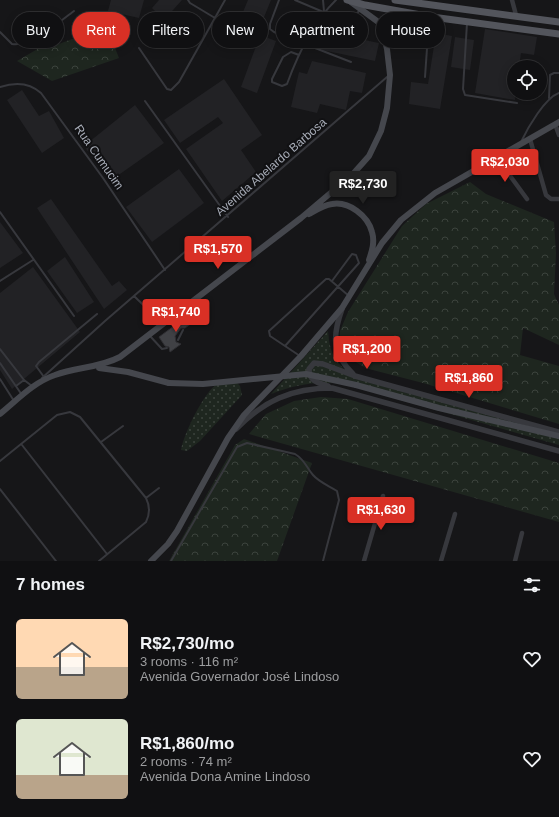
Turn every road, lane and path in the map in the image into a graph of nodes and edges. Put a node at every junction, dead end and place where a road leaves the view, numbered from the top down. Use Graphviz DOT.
graph roads {
  1 [pos="188,0"];
  2 [pos="224,0"];
  3 [pos="279,0"];
  4 [pos="295,0"];
  5 [pos="323,0"];
  6 [pos="336,0"];
  7 [pos="395,0"];
  8 [pos="512,0"];
  9 [pos="349,1"];
  10 [pos="360,9"];
  11 [pos="74,11"];
  12 [pos="218,12"];
  13 [pos="324,12"];
  14 [pos="358,12"];
  15 [pos="406,12"];
  16 [pos="516,15"];
  17 [pos="212,16"];
  18 [pos="445,19"];
  19 [pos="467,22"];
  20 [pos="559,22"];
  21 [pos="212,23"];
  22 [pos="0,32"];
  23 [pos="276,33"];
  24 [pos="559,34"];
  25 [pos="204,38"];
  26 [pos="139,48"];
  27 [pos="198,48"];
  28 [pos="302,48"];
  29 [pos="312,48"];
  30 [pos="427,48"];
  31 [pos="299,55"];
  32 [pos="351,62"];
  33 [pos="559,73"];
  34 [pos="390,75"];
  35 [pos="424,77"];
  36 [pos="0,86"];
  37 [pos="559,92"];
  38 [pos="549,99"];
  39 [pos="145,101"];
  40 [pos="517,103"];
  41 [pos="557,123"];
  42 [pos="559,135"];
  43 [pos="530,139"];
  44 [pos="520,144"];
  45 [pos="497,158"];
  46 [pos="527,199"];
  47 [pos="559,199"];
  48 [pos="0,212"];
  49 [pos="228,217"];
  50 [pos="301,218"];
  51 [pos="34,260"];
  52 [pos="367,267"];
  53 [pos="165,270"];
  54 [pos="0,281"];
  55 [pos="332,281"];
  56 [pos="339,288"];
  57 [pos="134,296"];
  58 [pos="349,296"];
  59 [pos="184,308"];
  60 [pos="342,308"];
  61 [pos="97,314"];
  62 [pos="74,316"];
  63 [pos="184,319"];
  64 [pos="163,324"];
  65 [pos="182,330"];
  66 [pos="149,335"];
  67 [pos="178,340"];
  68 [pos="285,346"];
  69 [pos="167,348"];
  70 [pos="0,349"];
  71 [pos="301,356"];
  72 [pos="0,363"];
  73 [pos="93,367"];
  74 [pos="355,376"];
  75 [pos="44,377"];
  76 [pos="0,379"];
  77 [pos="24,380"];
  78 [pos="35,385"];
  79 [pos="16,386"];
  80 [pos="332,388"];
  81 [pos="23,396"];
  82 [pos="15,402"];
  83 [pos="0,414"];
  84 [pos="123,426"];
  85 [pos="559,432"];
  86 [pos="559,436"];
  87 [pos="228,438"];
  88 [pos="101,442"];
  89 [pos="21,445"];
  90 [pos="559,451"];
  91 [pos="0,461"];
  92 [pos="159,488"];
  93 [pos="0,489"];
  94 [pos="383,496"];
  95 [pos="146,498"];
  96 [pos="455,514"];
  97 [pos="522,533"];
  98 [pos="107,554"];
  99 [pos="56,561"];
  100 [pos="99,561"];
  101 [pos="151,561"];
  102 [pos="171,561"];
  103 [pos="323,561"];
  104 [pos="364,561"];
  105 [pos="441,561"];
  106 [pos="515,561"];
  1 -- 17 [label="lane"];
  2 -- 12 [label="lane"];
  3 -- 23 [label="lane"];
  4 -- 13 [label="lane"];
  5 -- 13 [label="lane"];
  6 -- 13 [label="lane"];
  7 -- 16 [label="main road"];
  8 -- 16 [label="street"];
  9 -- 10 [label="main road"];
  9 -- 15 [label="main road"];
  10 -- 14 [label="lane"];
  10 -- 34 [label="main road"];
  11 -- 22 [label="lane"];
  16 -- 20 [label="main road"];
  18 -- 19 [label="main road"];
  19 -- 24 [label="main road"];
  19 -- 40 [label="lane"];
  21 -- 25 [label="lane"];
  26 -- 27 [label="lane"];
  28 -- 31 [label="lane"];
  29 -- 32 [label="lane"];
  30 -- 35 [label="lane"];
  31 -- 31 [label="lane"];
  33 -- 38 [label="lane"];
  34 -- 49 [label="lane, Avenida Abelardo Barbosa"];
  34 -- 50 [label="main road"];
  36 -- 53 [label="lane, Rua Cumucim"];
  37 -- 38 [label="lane"];
  38 -- 44 [label="lane"];
  39 -- 49 [label="lane"];
  41 -- 42 [label="street"];
  41 -- 43 [label="main road"];
  43 -- 44 [label="main road"];
  43 -- 47 [label="street"];
  44 -- 45 [label="main road"];
  45 -- 46 [label="street"];
  45 -- 52 [label="main road"];
  48 -- 51 [label="lane"];
  49 -- 53 [label="lane, Avenida Abelardo Barbosa"];
  50 -- 52 [label="main road"];
  50 -- 59 [label="main road"];
  51 -- 54 [label="lane"];
  51 -- 62 [label="lane"];
  52 -- 58 [label="main road"];
  53 -- 57 [label="lane, Avenida Abelardo Barbosa"];
  55 -- 56 [label="lane"];
  55 -- 56 [label="lane"];
  55 -- 68 [label="lane"];
  56 -- 58 [label="lane"];
  56 -- 68 [label="lane"];
  57 -- 64 [label="lane"];
  57 -- 75 [label="lane, Avenida Abelardo Barbosa"];
  58 -- 60 [label="main road"];
  59 -- 63 [label="lane"];
  59 -- 64 [label="main road"];
  60 -- 71 [label="main road"];
  60 -- 74 [label="street"];
  61 -- 75 [label="lane"];
  64 -- 66 [label="main road"];
  65 -- 67 [label="lane"];
  66 -- 69 [label="lane"];
  66 -- 73 [label="main road"];
  68 -- 71 [label="lane"];
  70 -- 77 [label="lane"];
  71 -- 87 [label="main road"];
  72 -- 79 [label="lane"];
  73 -- 78 [label="main road"];
  73 -- 86 [label="main road, bridge"];
  74 -- 80 [label="street"];
  74 -- 85 [label="street"];
  75 -- 78 [label="lane, Avenida Abelardo Barbosa"];
  76 -- 82 [label="lane"];
  77 -- 78 [label="lane"];
  77 -- 79 [label="lane"];
  78 -- 81 [label="main road"];
  79 -- 81 [label="lane"];
  80 -- 87 [label="street"];
  80 -- 90 [label="street"];
  81 -- 82 [label="main road"];
  82 -- 83 [label="main road"];
  84 -- 88 [label="lane"];
  87 -- 101 [label="main road"];
  88 -- 89 [label="lane"];
  88 -- 95 [label="lane"];
  89 -- 91 [label="lane"];
  89 -- 98 [label="lane"];
  92 -- 95 [label="lane"];
  93 -- 99 [label="lane"];
  94 -- 104 [label="street"];
  95 -- 98 [label="lane"];
  96 -- 105 [label="street"];
  97 -- 106 [label="street"];
  98 -- 100 [label="lane"];
  102 -- 103 [label="lane"];
}
